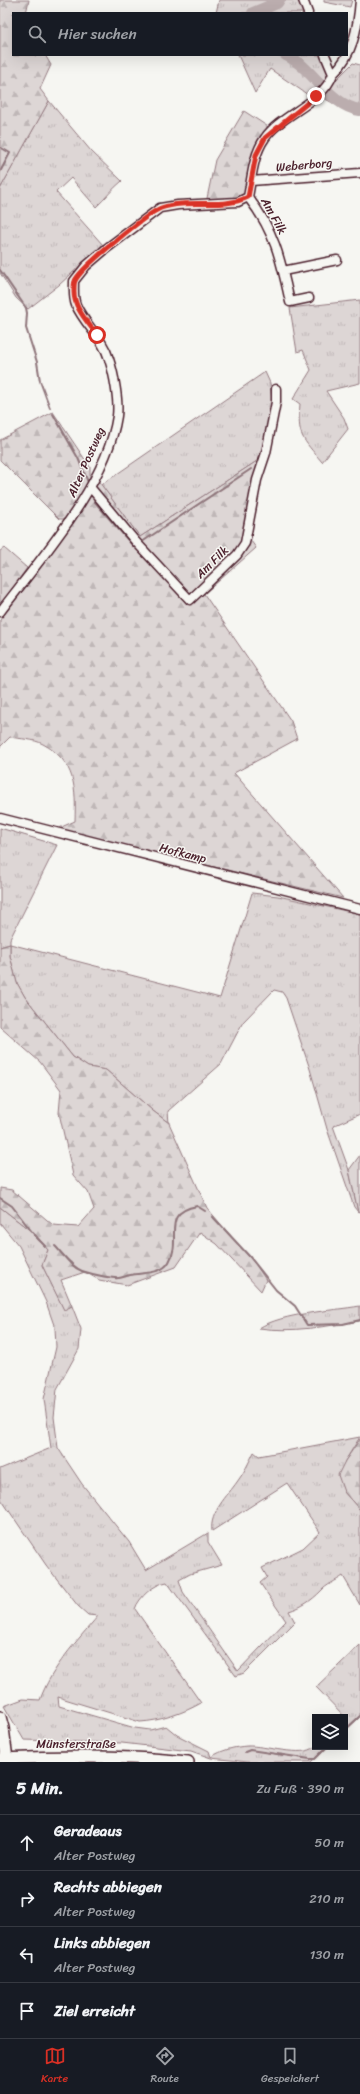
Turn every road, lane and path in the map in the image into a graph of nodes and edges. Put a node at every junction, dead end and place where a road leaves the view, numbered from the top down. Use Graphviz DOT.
graph roads {
  1 [pos="303,0"];
  2 [pos="360,0"];
  3 [pos="308,12"];
  4 [pos="325,56"];
  5 [pos="348,56"];
  6 [pos="348,56"];
  7 [pos="333,74"];
  8 [pos="360,173"];
  9 [pos="251,181"];
  10 [pos="248,197"];
  11 [pos="337,260"];
  12 [pos="283,271"];
  13 [pos="309,298"];
  14 [pos="276,389"];
  15 [pos="90,487"];
  16 [pos="0,612"];
  17 [pos="0,818"];
  18 [pos="360,909"];
  19 [pos="0,1717"];
  20 [pos="3,1759"];
  21 [pos="188,1762"];
  1 -- 3 [label="street"];
  2 -- 5 [label="street"];
  4 -- 7 [label="street"];
  6 -- 7 [label="street"];
  7 -- 9 [label="street"];
  8 -- 9 [label="street, Weberborg"];
  9 -- 10 [label="street"];
  10 -- 12 [label="street, Am Filk"];
  10 -- 15 [label="street, Alter Postweg"];
  11 -- 12 [label="street"];
  12 -- 13 [label="street, Am Filk"];
  14 -- 15 [label="street, Am Filk"];
  15 -- 16 [label="street, Alter Postweg"];
  17 -- 18 [label="street, Hofkamp"];
  19 -- 20 [label="main road, Münsterstraße"];
  20 -- 21 [label="main road, Münsterstraße"];
}
